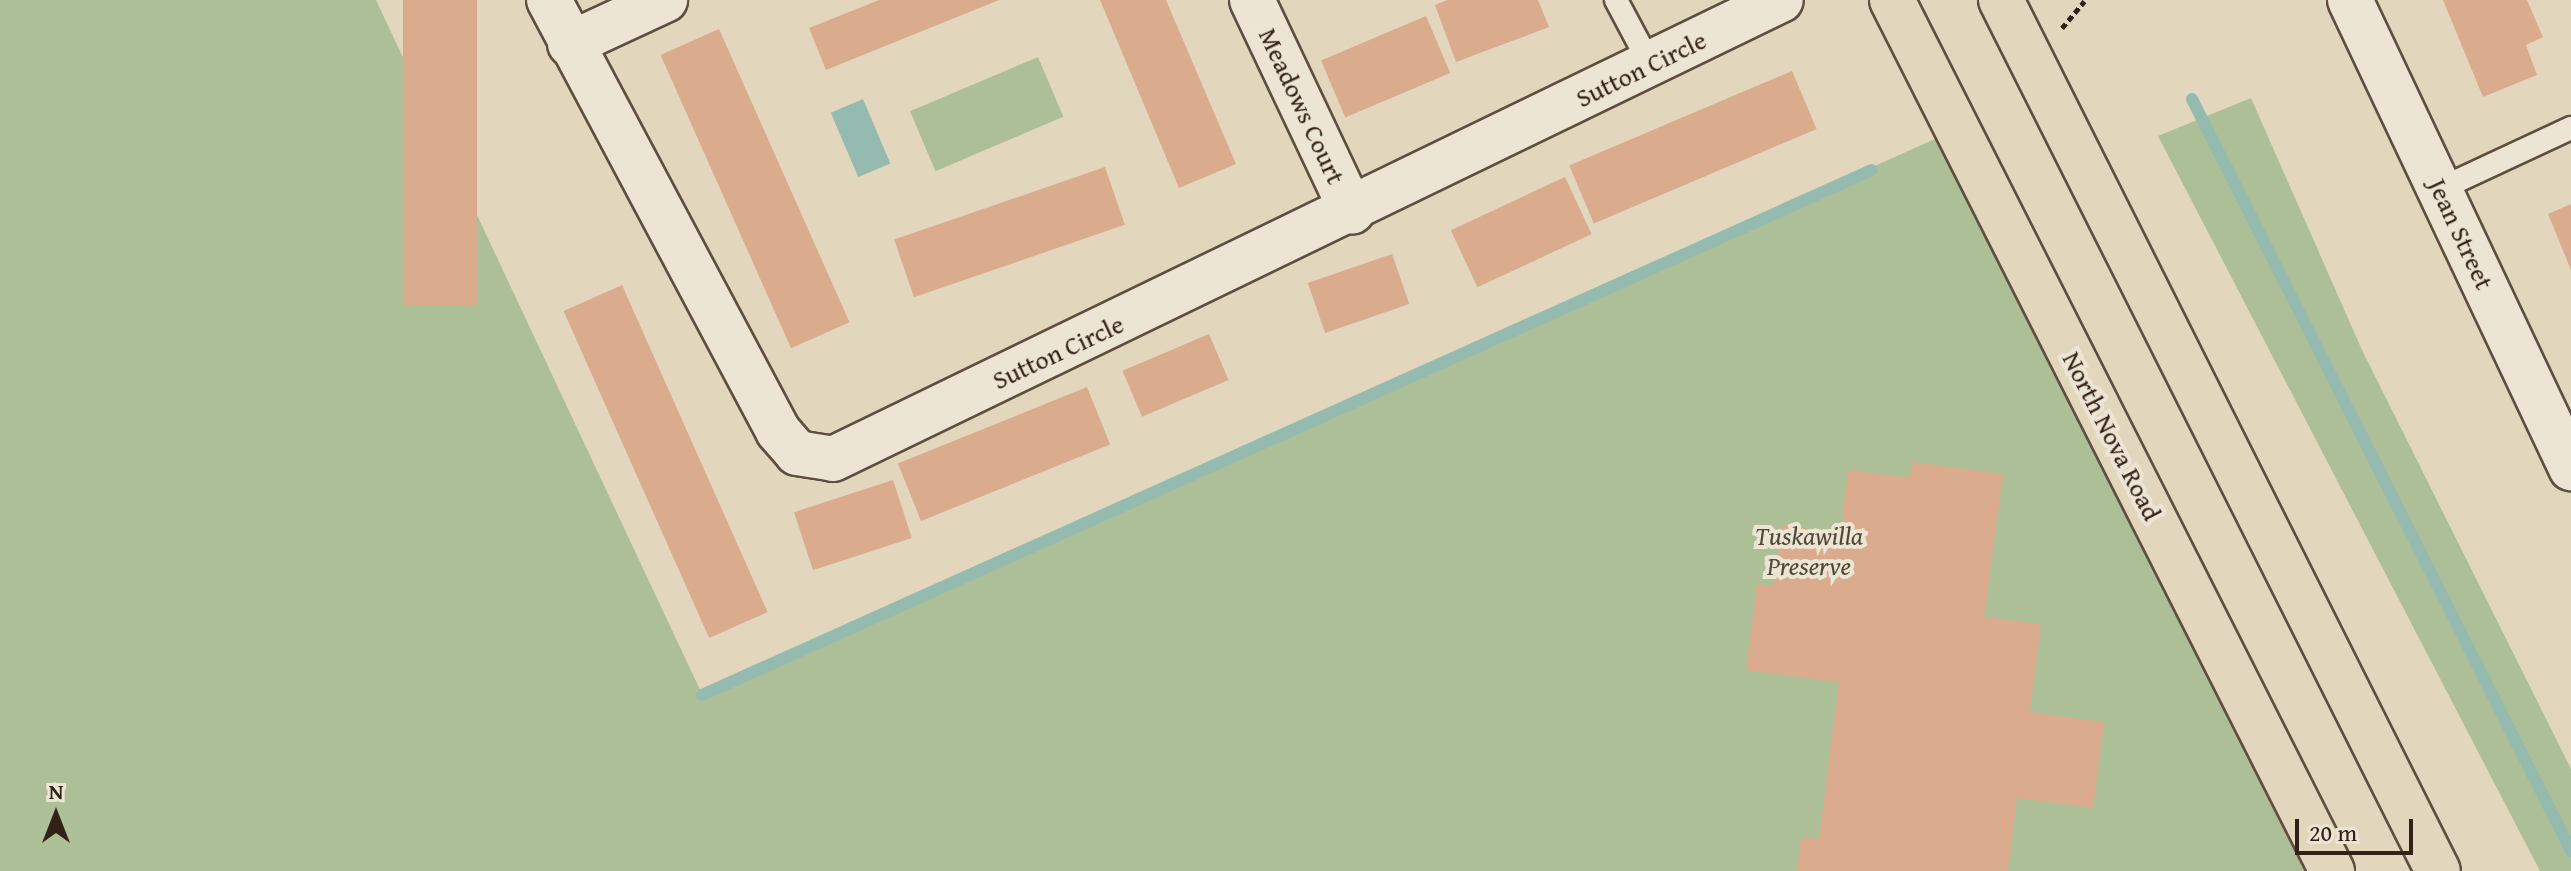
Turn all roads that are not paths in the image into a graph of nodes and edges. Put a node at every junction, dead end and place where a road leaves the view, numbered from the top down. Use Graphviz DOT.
graph roads {
  1 [pos="549,0"];
  2 [pos="665,0"];
  3 [pos="1252,0"];
  4 [pos="1616,0"];
  5 [pos="1781,0"];
  6 [pos="1892,0"];
  7 [pos="1967,0"];
  8 [pos="2350,0"];
  9 [pos="2009,16"];
  10 [pos="570,44"];
  11 [pos="1650,64"];
  12 [pos="2571,128"];
  13 [pos="2440,189"];
  14 [pos="1352,212"];
  15 [pos="2570,464"];
  16 [pos="2332,871"];
  17 [pos="2438,871"];
  1 -- 10 [label="street, Sutton Circle"];
  2 -- 10 [label="street"];
  3 -- 14 [label="street, Meadows Court"];
  4 -- 11 [label="lane"];
  5 -- 11 [label="street, Sutton Circle"];
  6 -- 16 [label="main road, North Nova Road"];
  7 -- 9 [label="main road"];
  8 -- 13 [label="street, Jean Street"];
  9 -- 17 [label="main road"];
  10 -- 14 [label="street, Sutton Circle"];
  11 -- 14 [label="street, Sutton Circle"];
  12 -- 13 [label="lane"];
  13 -- 15 [label="street, Jean Street"];
}
